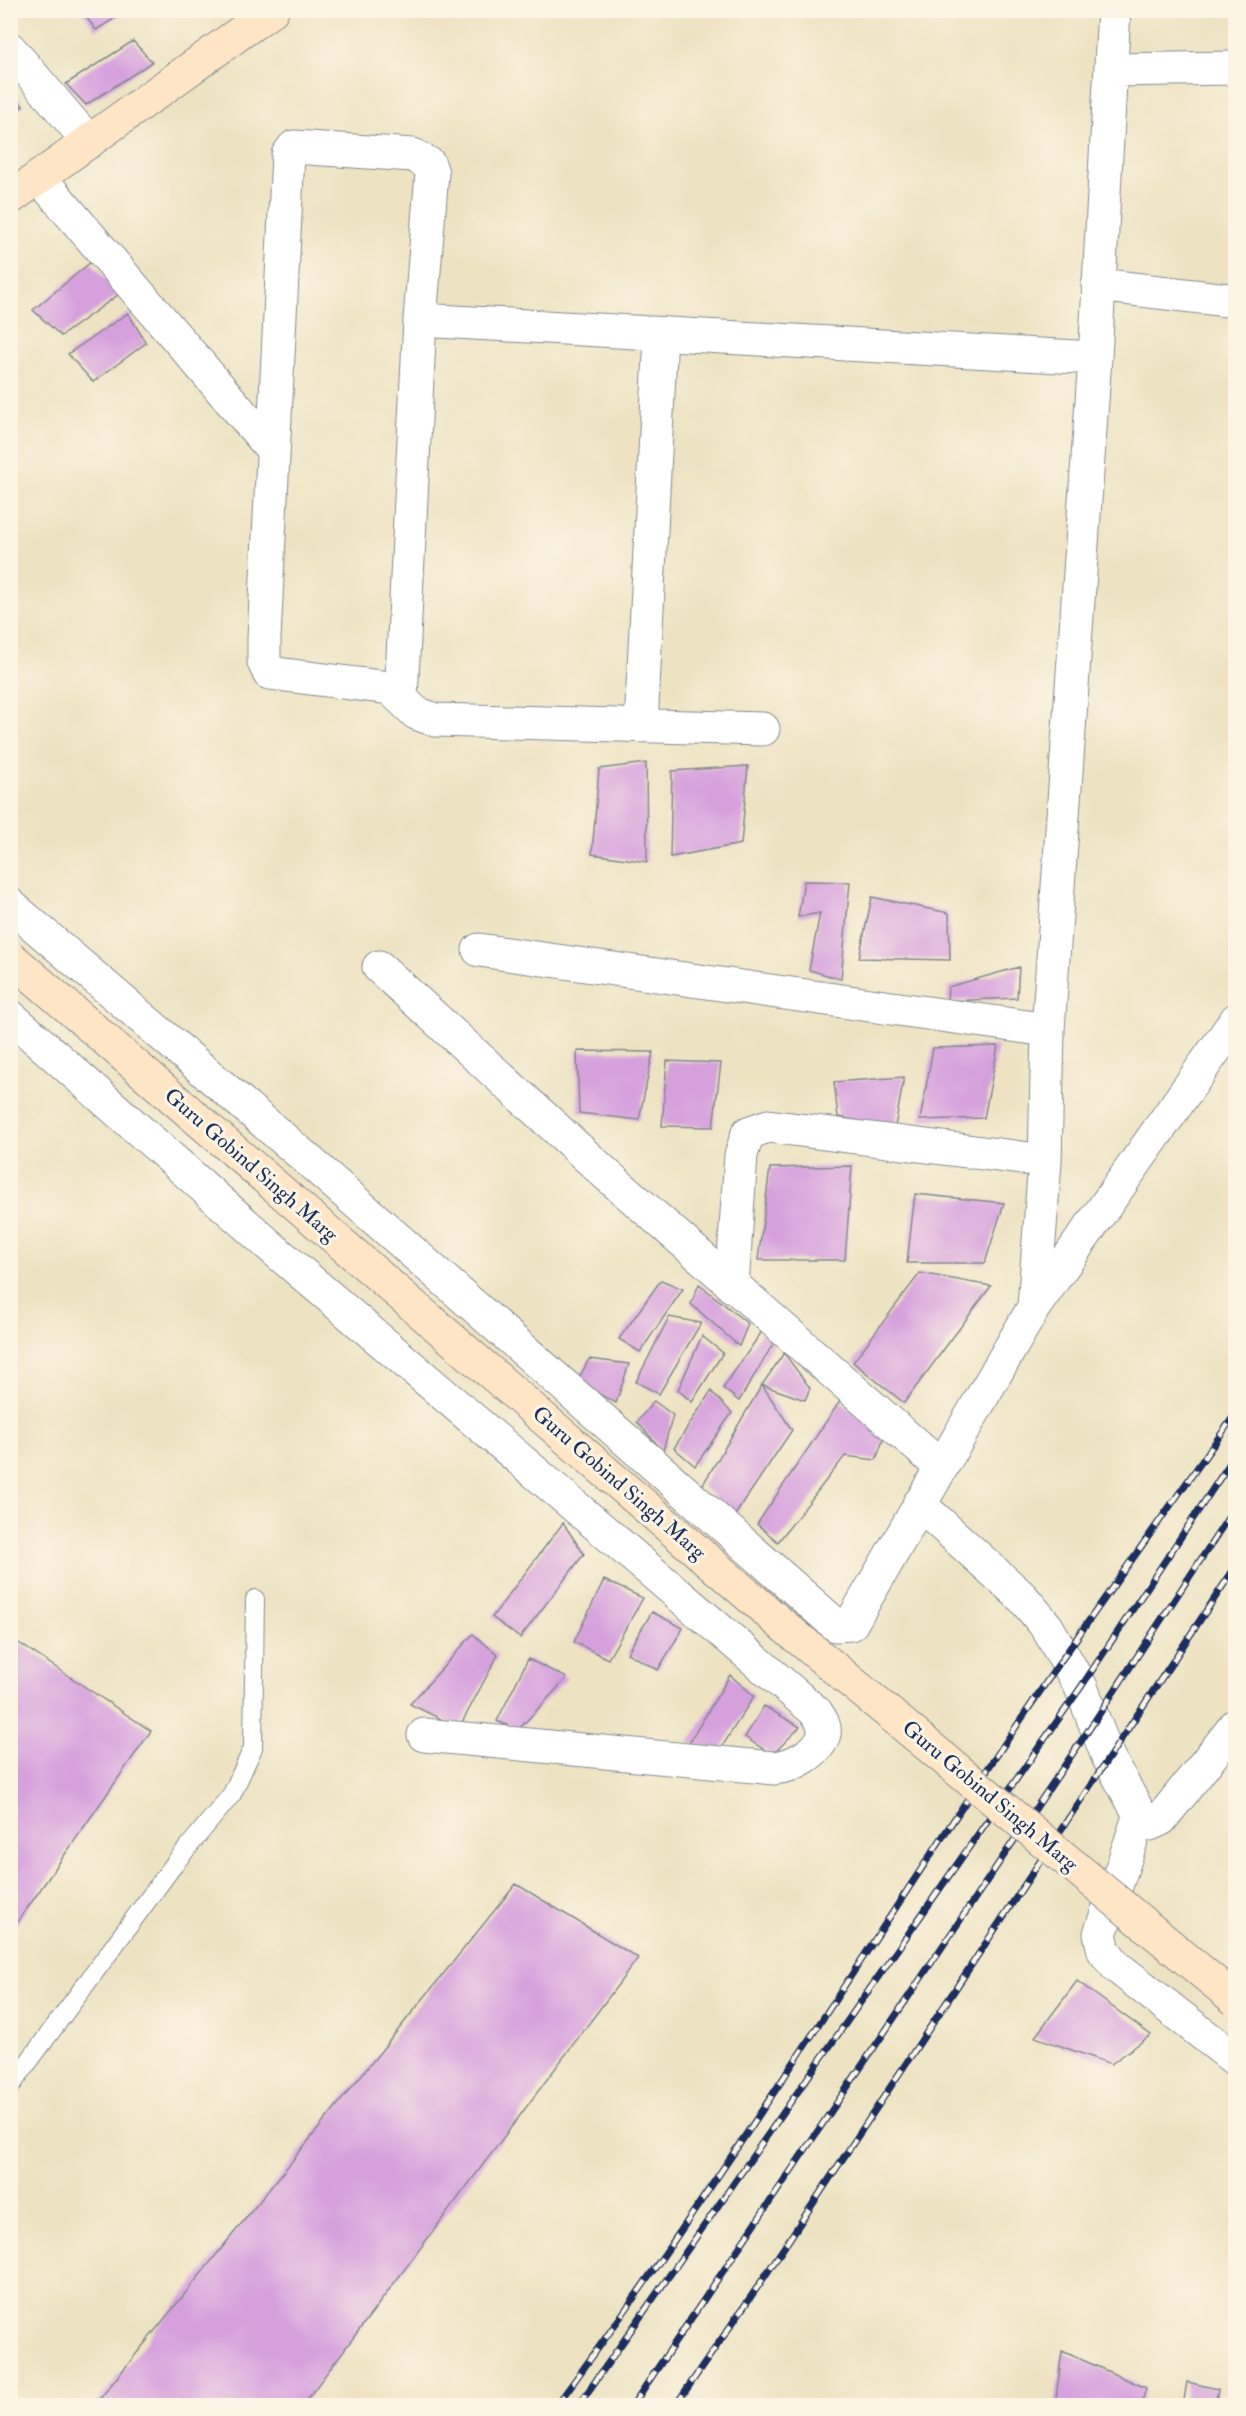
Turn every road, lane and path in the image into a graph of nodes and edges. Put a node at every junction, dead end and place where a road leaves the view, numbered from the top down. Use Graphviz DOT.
graph roads {
  1 [pos="272,10"];
  2 [pos="1114,10"];
  3 [pos="10,49"];
  4 [pos="1236,68"];
  5 [pos="1111,70"];
  6 [pos="89,142"];
  7 [pos="39,177"];
  8 [pos="10,198"];
  9 [pos="1098,285"];
  10 [pos="1236,301"];
  11 [pos="420,320"];
  12 [pos="662,335"];
  13 [pos="1095,358"];
  14 [pos="273,450"];
  15 [pos="401,697"];
  16 [pos="641,726"];
  17 [pos="763,729"];
  18 [pos="10,905"];
  19 [pos="479,950"];
  20 [pos="10,957"];
  21 [pos="379,967"];
  22 [pos="10,1016"];
  23 [pos="1236,1020"];
  24 [pos="1048,1030"];
  25 [pos="1045,1161"];
  26 [pos="732,1286"];
  27 [pos="1034,1307"];
  28 [pos="940,1466"];
  29 [pos="920,1504"];
  30 [pos="255,1599"];
  31 [pos="1236,1725"];
  32 [pos="424,1735"];
  33 [pos="1139,1817"];
  34 [pos="1236,2000"];
  35 [pos="1236,2060"];
  36 [pos="10,2087"];
  1 -- 6 [label="street"];
  2 -- 5 [label="street"];
  3 -- 6 [label="street"];
  4 -- 5 [label="street"];
  5 -- 9 [label="street"];
  6 -- 7 [label="street"];
  7 -- 8 [label="street"];
  7 -- 14 [label="street"];
  9 -- 10 [label="street"];
  9 -- 13 [label="street"];
  11 -- 12 [label="street"];
  11 -- 14 [label="street"];
  11 -- 15 [label="street"];
  12 -- 13 [label="street"];
  12 -- 16 [label="street"];
  13 -- 24 [label="street"];
  14 -- 15 [label="street"];
  15 -- 16 [label="street"];
  16 -- 17 [label="street"];
  18 -- 29 [label="street"];
  19 -- 24 [label="street"];
  20 -- 34 [label="street, Guru Gobind Singh Marg, bridge"];
  21 -- 26 [label="street"];
  22 -- 32 [label="street"];
  23 -- 27 [label="street"];
  24 -- 25 [label="street"];
  25 -- 26 [label="street"];
  25 -- 27 [label="street"];
  26 -- 28 [label="street"];
  27 -- 28 [label="street"];
  28 -- 29 [label="street"];
  29 -- 33 [label="street"];
  30 -- 36 [label="lane"];
  31 -- 33 [label="street"];
  33 -- 35 [label="street"];
}
